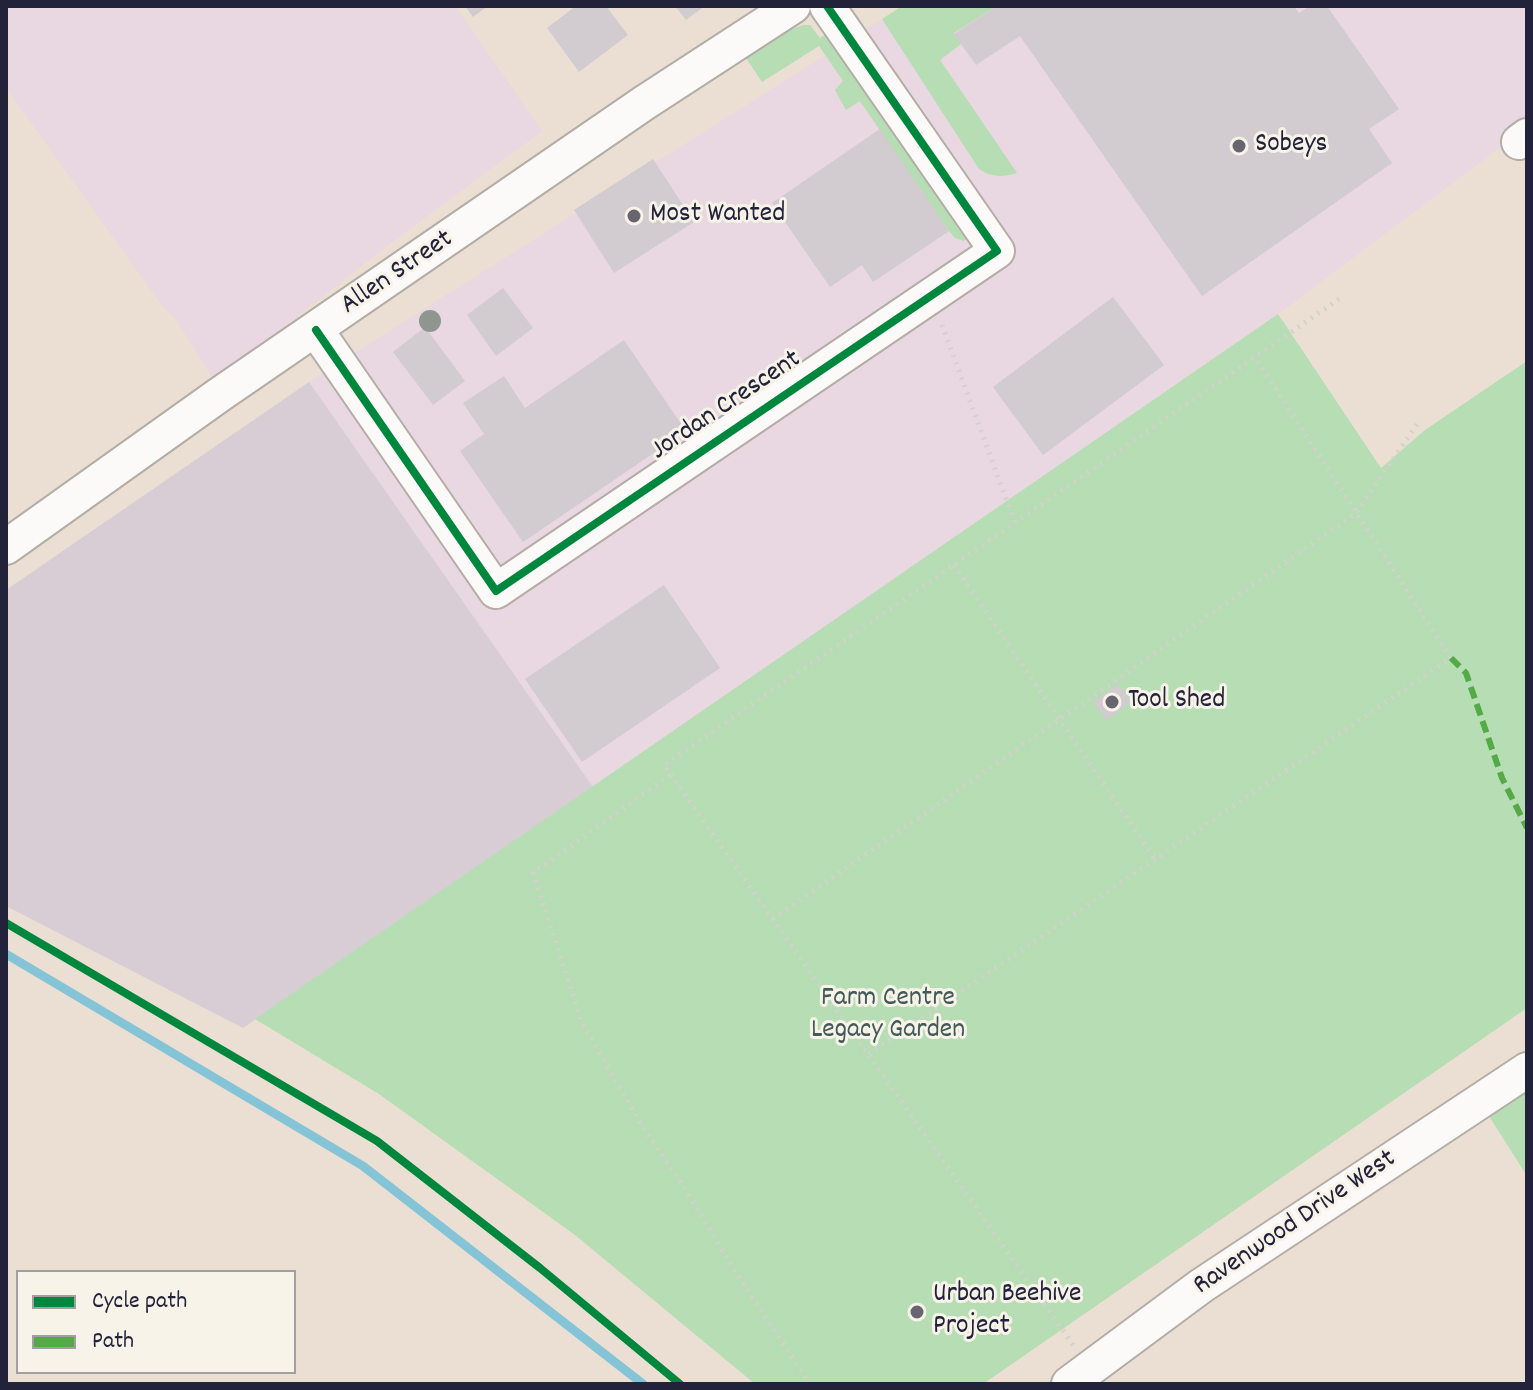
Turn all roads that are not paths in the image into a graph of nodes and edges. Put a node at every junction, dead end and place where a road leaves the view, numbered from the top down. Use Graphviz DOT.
graph roads {
  1 [pos="793,6"];
  2 [pos="827,6"];
  3 [pos="316,330"];
  4 [pos="6,547"];
  5 [pos="1527,1070"];
  6 [pos="1079,1376"];
  1 -- 3 [label="street, Allen Street"];
  2 -- 3 [label="street, Jordan Crescent"];
  3 -- 4 [label="street, Allen Street"];
  5 -- 6 [label="street, Ravenwood Drive West"];
}
